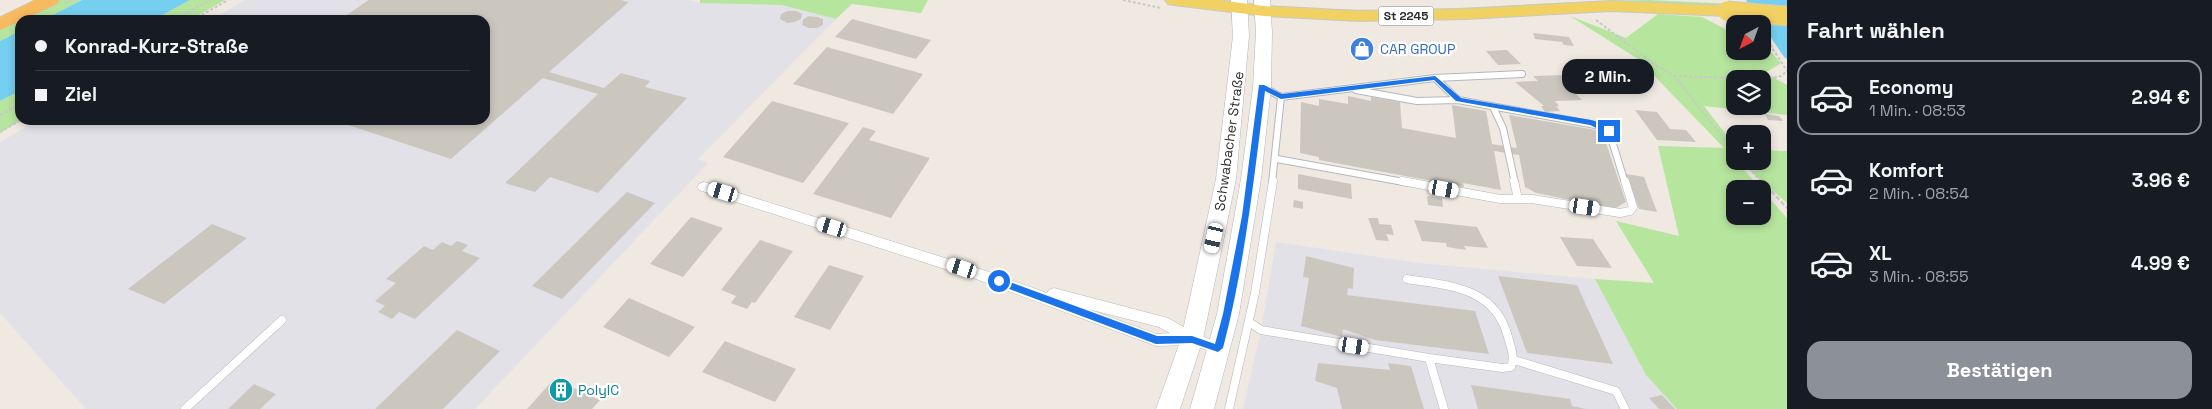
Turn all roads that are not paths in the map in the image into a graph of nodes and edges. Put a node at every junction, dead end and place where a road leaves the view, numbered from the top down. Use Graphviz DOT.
graph roads {
  1 [pos="11,0"];
  2 [pos="33,0"];
  3 [pos="50,0"];
  4 [pos="1174,0"];
  5 [pos="1294,0"];
  6 [pos="1570,0"];
  7 [pos="1240,4"];
  8 [pos="1787,5"];
  9 [pos="0,6"];
  10 [pos="1263,6"];
  11 [pos="1729,6"];
  12 [pos="19,15"];
  13 [pos="0,16"];
  14 [pos="1787,16"];
  15 [pos="15,17"];
  16 [pos="0,24"];
  17 [pos="1522,74"];
  18 [pos="1435,78"];
  19 [pos="1348,88"];
  20 [pos="1271,92"];
  21 [pos="1458,100"];
  22 [pos="1493,106"];
  23 [pos="1277,159"];
  24 [pos="704,187"];
  25 [pos="1518,199"];
  26 [pos="1407,279"];
  27 [pos="282,320"];
  28 [pos="1249,322"];
  29 [pos="1192,340"];
  30 [pos="1218,348"];
  31 [pos="1429,358"];
  32 [pos="1514,360"];
  33 [pos="185,409"];
  34 [pos="1168,409"];
  35 [pos="1202,409"];
  36 [pos="1229,409"];
  37 [pos="1444,409"];
  38 [pos="1625,409"];
  1 -- 9 [label="highway"];
  2 -- 13 [label="highway"];
  3 -- 12 [label="highway"];
  4 -- 7 [label="main road, St 2245"];
  5 -- 6 [label="main road, St 2245"];
  7 -- 10 [label="main road, St 2245"];
  7 -- 29 [label="main road, Schwabacher Straße"];
  8 -- 11 [label="main road, St 2245"];
  10 -- 11 [label="main road, St 2245"];
  10 -- 20 [label="main road, Schwabacher Straße"];
  11 -- 14 [label="main road, St 2245, bridge"];
  15 -- 16 [label="highway"];
  17 -- 18 [label="lane"];
  18 -- 19 [label="lane"];
  18 -- 21 [label="lane"];
  19 -- 20 [label="lane"];
  19 -- 21 [label="lane"];
  20 -- 23 [label="lane"];
  20 -- 30 [label="main road, Schwabacher Straße"];
  21 -- 22 [label="lane"];
  22 -- 25 [label="lane"];
  22 -- 25 [label="lane"];
  23 -- 25 [label="lane"];
  23 -- 28 [label="lane"];
  24 -- 29 [label="street"];
  26 -- 32 [label="lane"];
  27 -- 33 [label="lane"];
  28 -- 31 [label="lane"];
  28 -- 36 [label="lane"];
  29 -- 30 [label="street"];
  29 -- 34 [label="main road, Schwabacher Straße"];
  30 -- 35 [label="main road, Schwabacher Straße"];
  31 -- 32 [label="lane"];
  31 -- 37 [label="lane"];
  32 -- 38 [label="lane"];
}
